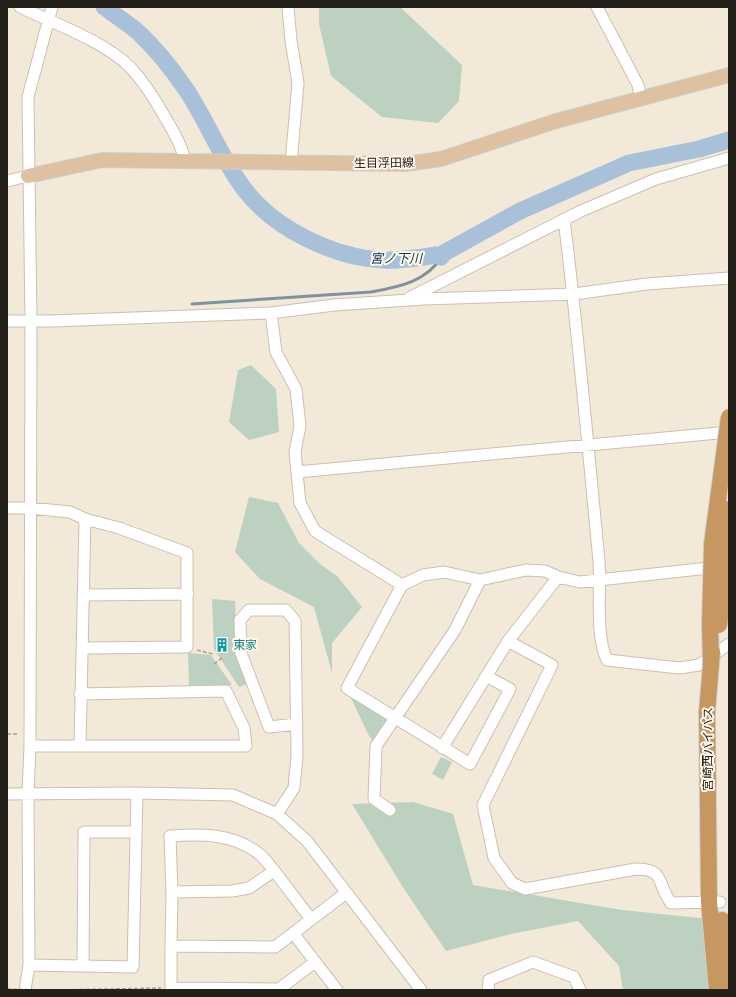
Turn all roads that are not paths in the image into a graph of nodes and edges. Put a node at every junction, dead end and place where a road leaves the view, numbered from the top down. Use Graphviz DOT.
graph roads {
  1 [pos="20,7"];
  2 [pos="52,7"];
  3 [pos="288,7"];
  4 [pos="597,7"];
  5 [pos="47,20"];
  6 [pos="729,75"];
  7 [pos="641,99"];
  8 [pos="729,158"];
  9 [pos="185,161"];
  10 [pos="291,163"];
  11 [pos="28,176"];
  12 [pos="7,181"];
  13 [pos="564,219"];
  14 [pos="729,278"];
  15 [pos="574,294"];
  16 [pos="404,301"];
  17 [pos="272,313"];
  18 [pos="7,321"];
  19 [pos="30,321"];
  20 [pos="729,417"];
  21 [pos="729,432"];
  22 [pos="588,444"];
  23 [pos="297,472"];
  24 [pos="7,508"];
  25 [pos="30,508"];
  26 [pos="729,509"];
  27 [pos="85,519"];
  28 [pos="729,543"];
  29 [pos="729,566"];
  30 [pos="558,576"];
  31 [pos="480,580"];
  32 [pos="600,580"];
  33 [pos="402,585"];
  34 [pos="188,594"];
  35 [pos="83,595"];
  36 [pos="508,641"];
  37 [pos="729,644"];
  38 [pos="83,648"];
  39 [pos="711,661"];
  40 [pos="486,676"];
  41 [pos="80,694"];
  42 [pos="709,712"];
  43 [pos="395,719"];
  44 [pos="297,724"];
  45 [pos="80,745"];
  46 [pos="30,746"];
  47 [pos="442,748"];
  48 [pos="137,793"];
  49 [pos="7,794"];
  50 [pos="28,794"];
  51 [pos="390,810"];
  52 [pos="277,814"];
  53 [pos="136,832"];
  54 [pos="274,871"];
  55 [pos="172,892"];
  56 [pos="346,893"];
  57 [pos="714,902"];
  58 [pos="311,919"];
  59 [pos="293,933"];
  60 [pos="171,946"];
  61 [pos="315,962"];
  62 [pos="29,965"];
  63 [pos="83,966"];
  64 [pos="729,986"];
  65 [pos="25,990"];
  66 [pos="207,990"];
  67 [pos="279,990"];
  68 [pos="337,990"];
  69 [pos="421,990"];
  70 [pos="488,990"];
  71 [pos="580,990"];
  72 [pos="717,990"];
  1 -- 5 [label="street"];
  2 -- 5 [label="street"];
  3 -- 10 [label="street"];
  4 -- 7 [label="street"];
  5 -- 9 [label="street"];
  5 -- 11 [label="street"];
  6 -- 7 [label="main road, 生目浮田線"];
  7 -- 10 [label="main road, 生目浮田線"];
  8 -- 13 [label="street"];
  9 -- 10 [label="main road, 生目浮田線"];
  9 -- 11 [label="main road, 生目浮田線"];
  11 -- 12 [label="street"];
  11 -- 19 [label="street"];
  13 -- 15 [label="street"];
  13 -- 16 [label="street"];
  14 -- 15 [label="street"];
  15 -- 16 [label="street"];
  15 -- 22 [label="street"];
  16 -- 17 [label="street"];
  17 -- 19 [label="street"];
  17 -- 23 [label="street"];
  18 -- 19 [label="street"];
  19 -- 25 [label="street"];
  20 -- 39 [label="highway, bridge"];
  21 -- 22 [label="street"];
  22 -- 23 [label="street"];
  22 -- 32 [label="street"];
  23 -- 33 [label="street"];
  24 -- 25 [label="street"];
  25 -- 27 [label="street"];
  25 -- 46 [label="street"];
  26 -- 39 [label="highway, 宮崎西バイパス, bridge"];
  27 -- 34 [label="street"];
  27 -- 35 [label="street"];
  28 -- 42 [label="highway, 宮崎西バイパス, bridge"];
  29 -- 32 [label="street"];
  30 -- 31 [label="street"];
  30 -- 32 [label="street"];
  30 -- 36 [label="street"];
  31 -- 33 [label="street"];
  31 -- 43 [label="street"];
  32 -- 37 [label="street"];
  33 -- 43 [label="street"];
  34 -- 35 [label="street"];
  34 -- 38 [label="street"];
  35 -- 38 [label="street"];
  36 -- 40 [label="street"];
  36 -- 57 [label="street"];
  38 -- 41 [label="street"];
  39 -- 42 [label="highway, 宮崎西バイパス, bridge"];
  40 -- 47 [label="street"];
  40 -- 47 [label="street"];
  41 -- 45 [label="street"];
  41 -- 45 [label="street"];
  42 -- 57 [label="highway, 宮崎西バイパス"];
  43 -- 47 [label="street"];
  43 -- 51 [label="street"];
  44 -- 44 [label="street"];
  44 -- 52 [label="street"];
  45 -- 46 [label="street"];
  46 -- 50 [label="street"];
  48 -- 50 [label="street"];
  48 -- 52 [label="street"];
  48 -- 53 [label="street"];
  49 -- 50 [label="street"];
  50 -- 62 [label="street"];
  52 -- 56 [label="street"];
  53 -- 63 [label="street"];
  53 -- 63 [label="street"];
  54 -- 55 [label="street"];
  54 -- 55 [label="street"];
  54 -- 58 [label="street"];
  55 -- 60 [label="street"];
  56 -- 58 [label="street"];
  56 -- 69 [label="street"];
  57 -- 64 [label="highway, 宮崎西バイパス"];
  57 -- 72 [label="highway, 宮崎西バイパス"];
  58 -- 59 [label="street"];
  59 -- 60 [label="street"];
  59 -- 61 [label="street"];
  60 -- 66 [label="street"];
  61 -- 67 [label="street"];
  61 -- 68 [label="street"];
  62 -- 63 [label="street"];
  62 -- 65 [label="street"];
  66 -- 67 [label="street"];
  70 -- 71 [label="street"];
}
